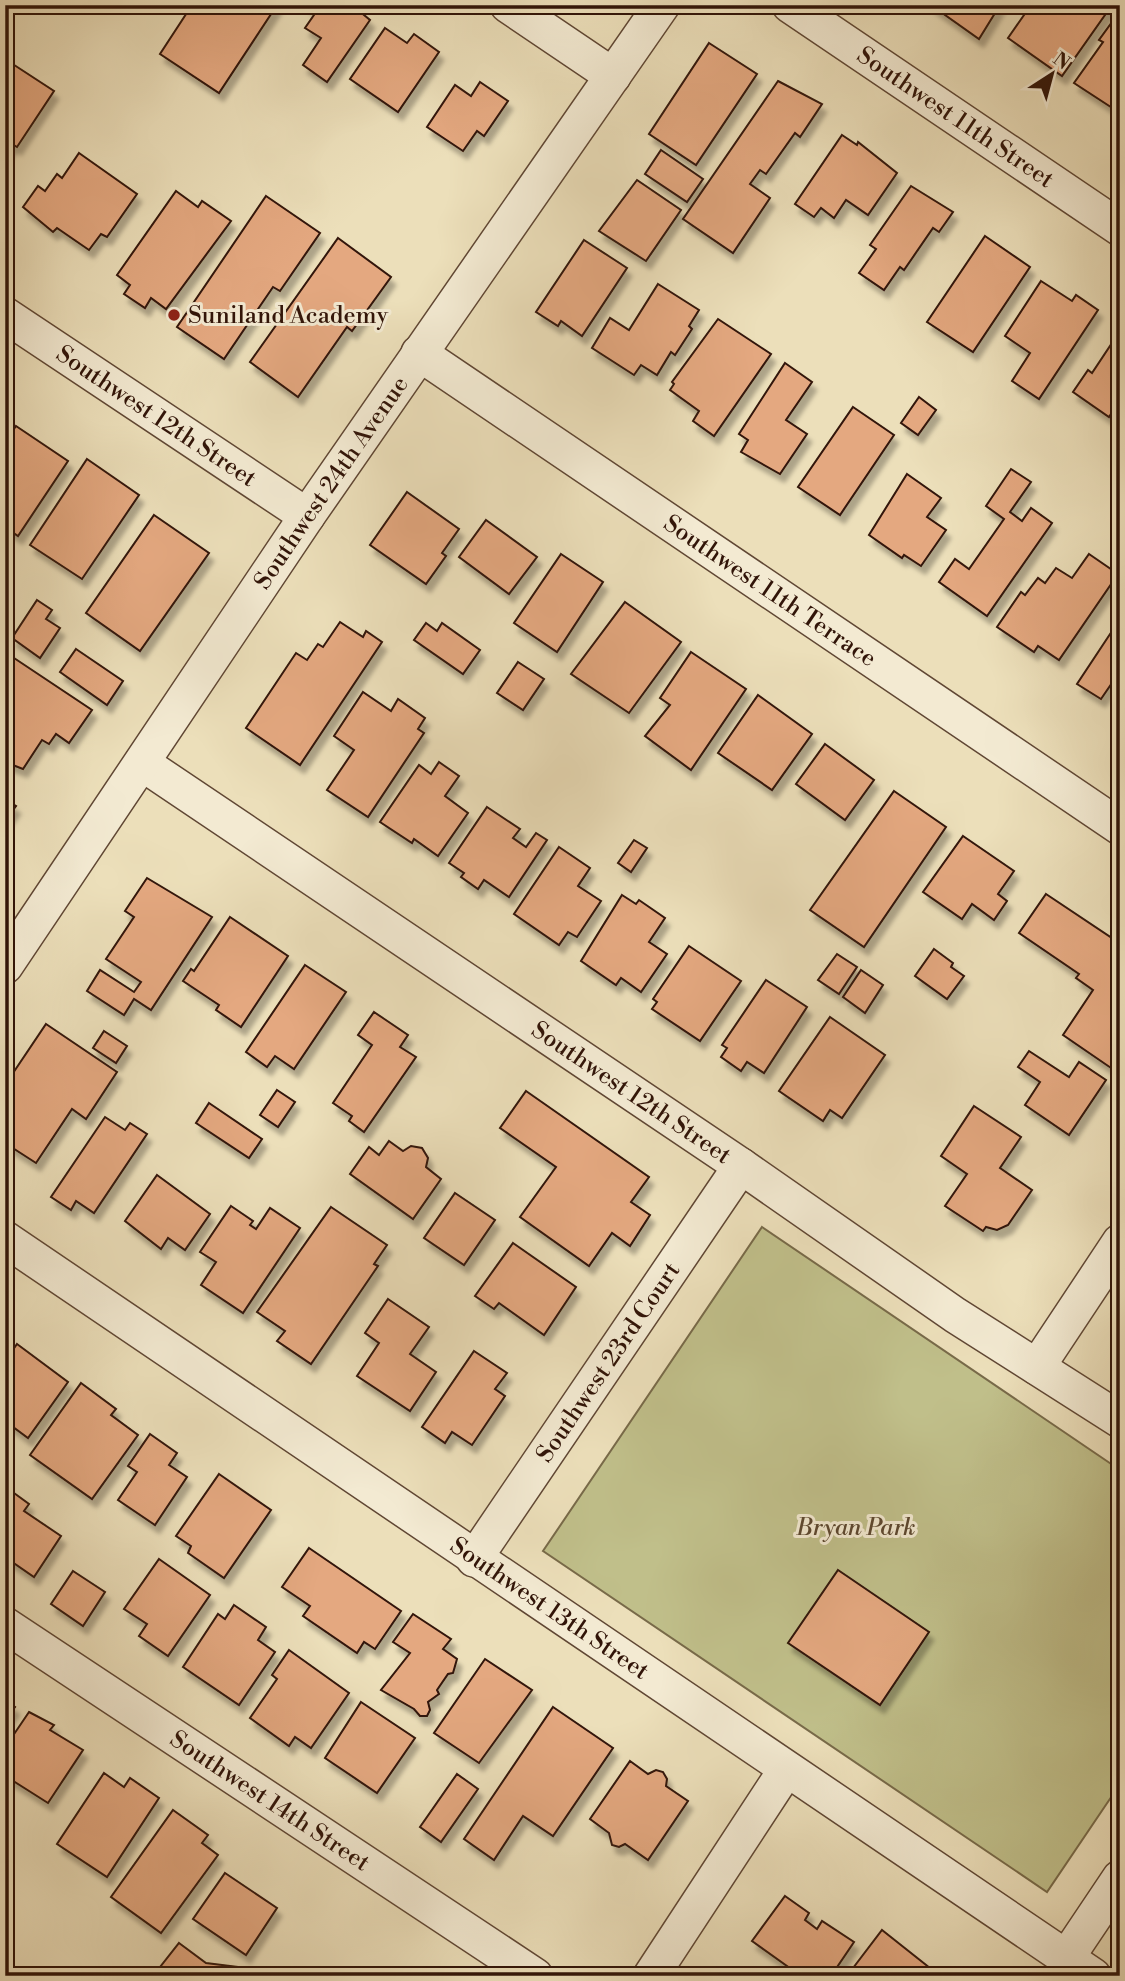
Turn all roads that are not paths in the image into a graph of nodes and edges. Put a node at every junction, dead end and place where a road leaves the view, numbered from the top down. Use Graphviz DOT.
graph roads {
  1 [pos="508,5"];
  2 [pos="662,5"];
  3 [pos="790,5"];
  4 [pos="613,76"];
  5 [pos="1120,228"];
  6 [pos="5,315"];
  7 [pos="419,353"];
  8 [pos="307,516"];
  9 [pos="142,763"];
  10 [pos="1120,827"];
  11 [pos="5,966"];
  12 [pos="741,1166"];
  13 [pos="5,1239"];
  14 [pos="1120,1242"];
  15 [pos="1037,1367"];
  16 [pos="1120,1420"];
  17 [pos="474,1559"];
  18 [pos="5,1625"];
  19 [pos="786,1770"];
  20 [pos="1120,1878"];
  21 [pos="1080,1967"];
  22 [pos="535,1976"];
  23 [pos="651,1976"];
  1 -- 4 [label="street"];
  2 -- 4 [label="street, Southwest 24th Avenue"];
  3 -- 5 [label="street, Southwest 11th Street"];
  4 -- 7 [label="street, Southwest 24th Avenue"];
  6 -- 8 [label="street, Southwest 12th Street"];
  7 -- 8 [label="street, Southwest 24th Avenue"];
  7 -- 10 [label="street, Southwest 11th Terrace"];
  8 -- 9 [label="street, Southwest 24th Avenue"];
  9 -- 11 [label="street, Southwest 24th Avenue"];
  9 -- 12 [label="street, Southwest 12th Street"];
  12 -- 15 [label="street, Southwest 12th Street"];
  12 -- 17 [label="street, Southwest 23rd Court"];
  13 -- 17 [label="street, Southwest 13th Street"];
  14 -- 15 [label="street"];
  15 -- 16 [label="street, Southwest 12th Street"];
  17 -- 19 [label="street, Southwest 13th Street"];
  18 -- 22 [label="street, Southwest 14th Street"];
  19 -- 21 [label="street, Southwest 13th Street"];
  19 -- 23 [label="street"];
  20 -- 21 [label="street"];
}
